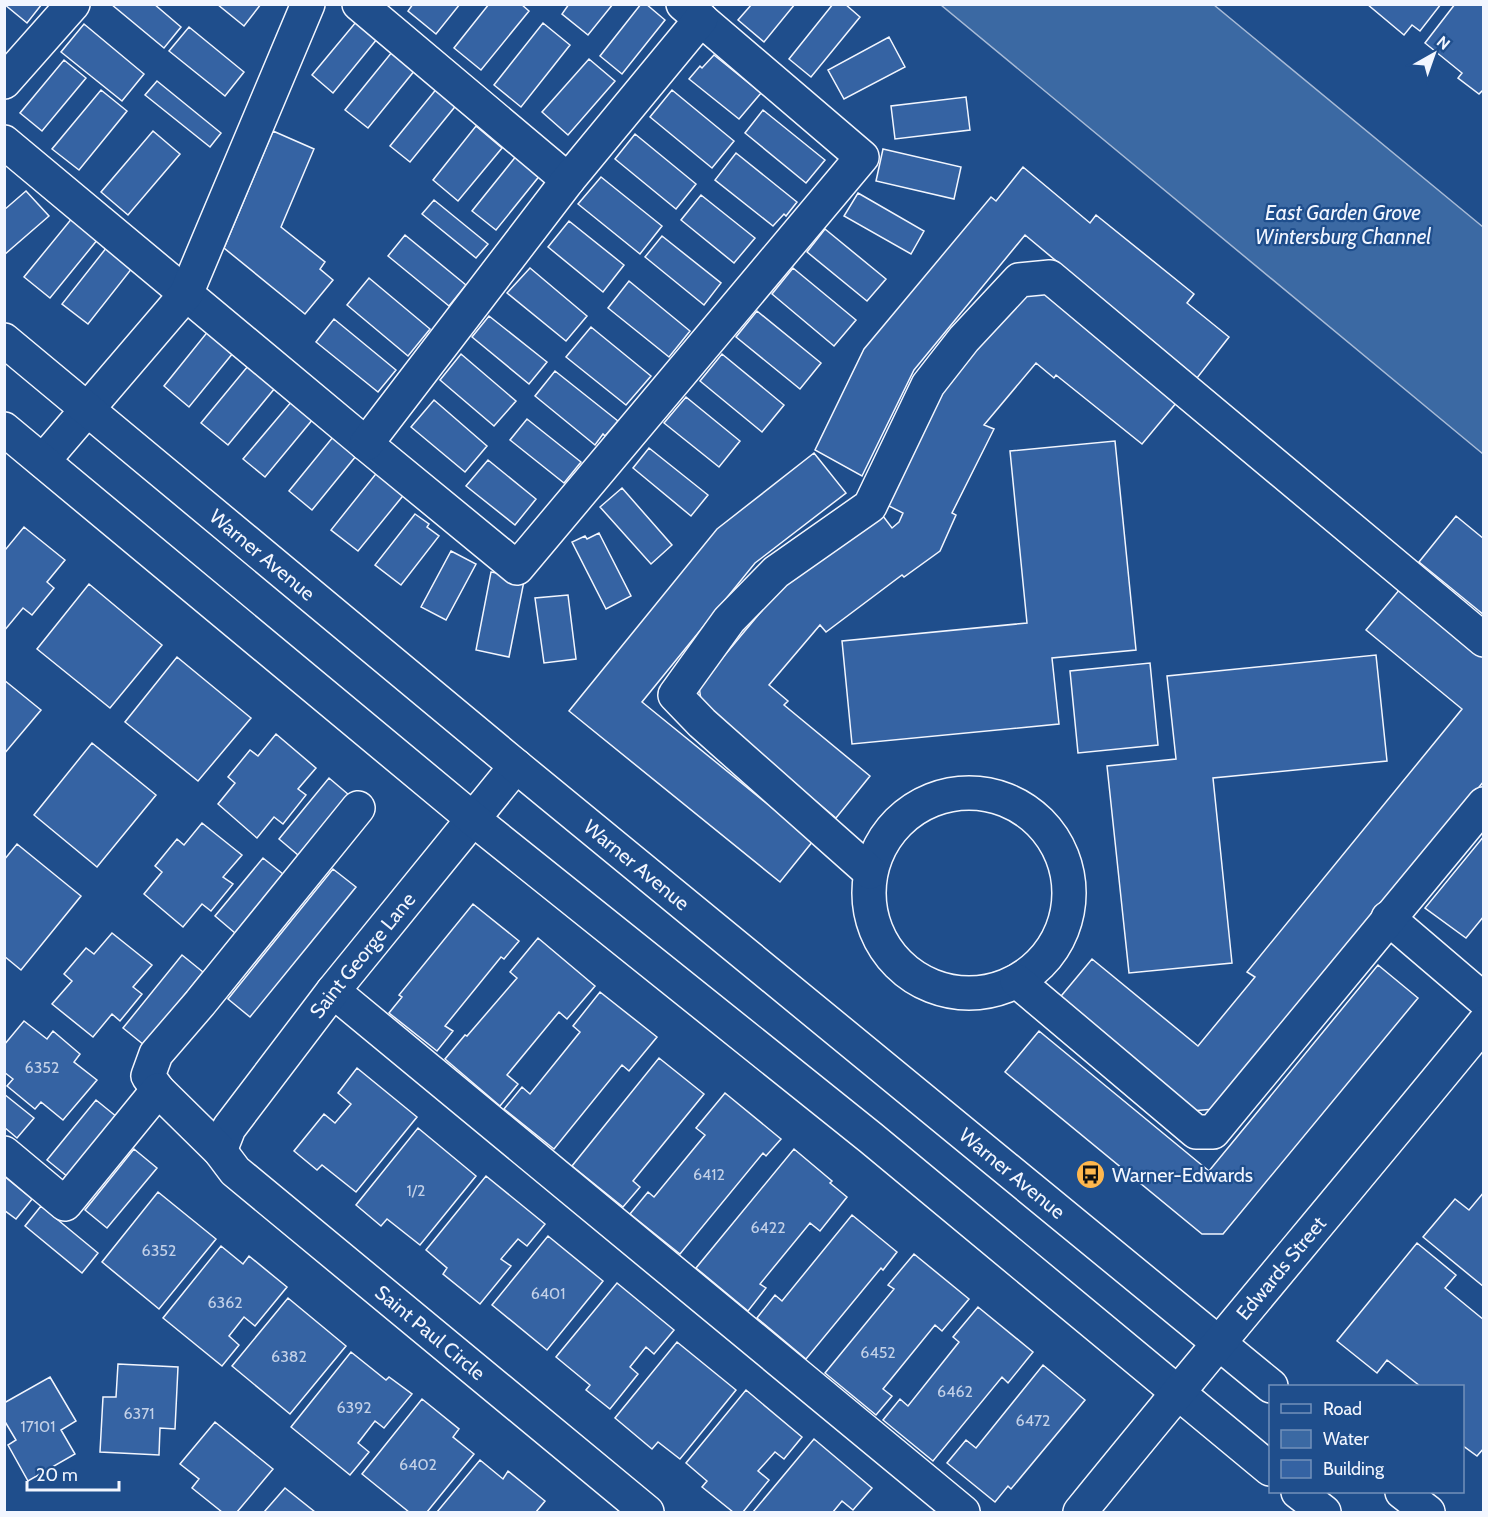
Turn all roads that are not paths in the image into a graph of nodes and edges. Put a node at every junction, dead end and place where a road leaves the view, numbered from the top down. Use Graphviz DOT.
graph roads {
  1 [pos="73,4"];
  2 [pos="308,4"];
  3 [pos="359,4"];
  4 [pos="692,12"];
  5 [pos="4,82"];
  6 [pos="4,142"];
  7 [pos="568,180"];
  8 [pos="186,294"];
  9 [pos="4,340"];
  10 [pos="88,409"];
  11 [pos="4,429"];
  12 [pos="366,444"];
  13 [pos="43,461"];
  14 [pos="1484,640"];
  15 [pos="516,766"];
  16 [pos="1484,804"];
  17 [pos="358,808"];
  18 [pos="473,819"];
  19 [pos="870,872"];
  20 [pos="1388,918"];
  21 [pos="1017,981"];
  22 [pos="333,991"];
  23 [pos="1484,1000"];
  24 [pos="1484,1023"];
  25 [pos="158,1090"];
  26 [pos="220,1151"];
  27 [pos="4,1153"];
  28 [pos="1218,1344"];
  29 [pos="1270,1385"];
  30 [pos="1176,1393"];
  31 [pos="1269,1468"];
  32 [pos="1300,1493"];
  33 [pos="1404,1493"];
  34 [pos="647,1512"];
  35 [pos="963,1512"];
  36 [pos="1080,1512"];
  37 [pos="1324,1512"];
  38 [pos="1428,1512"];
  1 -- 5 [label="main road"];
  2 -- 8 [label="main road"];
  3 -- 7 [label="main road"];
  4 -- 7 [label="main road"];
  4 -- 12 [label="main road"];
  6 -- 8 [label="main road"];
  7 -- 12 [label="main road"];
  8 -- 10 [label="main road"];
  8 -- 12 [label="main road"];
  9 -- 10 [label="main road, Warner Avenue"];
  10 -- 13 [label="main road"];
  10 -- 15 [label="main road, Warner Avenue"];
  11 -- 13 [label="main road"];
  13 -- 18 [label="main road"];
  14 -- 19 [label="main road"];
  15 -- 18 [label="main road, Saint George Lane"];
  15 -- 28 [label="main road, Warner Avenue"];
  16 -- 20 [label="main road"];
  17 -- 25 [label="main road"];
  18 -- 22 [label="main road, Saint George Lane"];
  18 -- 30 [label="main road"];
  19 -- 21 [label="main road"];
  19 -- 21 [label="main road"];
  20 -- 21 [label="main road"];
  20 -- 23 [label="main road"];
  22 -- 26 [label="main road, Saint George Lane"];
  22 -- 35 [label="main road"];
  24 -- 28 [label="main road, Edwards Street"];
  25 -- 26 [label="main road, Saint Paul Circle"];
  25 -- 27 [label="main road"];
  26 -- 34 [label="main road, Saint Paul Circle"];
  28 -- 29 [label="main road, Warner Avenue"];
  28 -- 30 [label="main road, Edwards Street"];
  30 -- 31 [label="main road"];
  30 -- 36 [label="main road, Edwards Street"];
  32 -- 37 [label="main road"];
  33 -- 38 [label="main road"];
}
